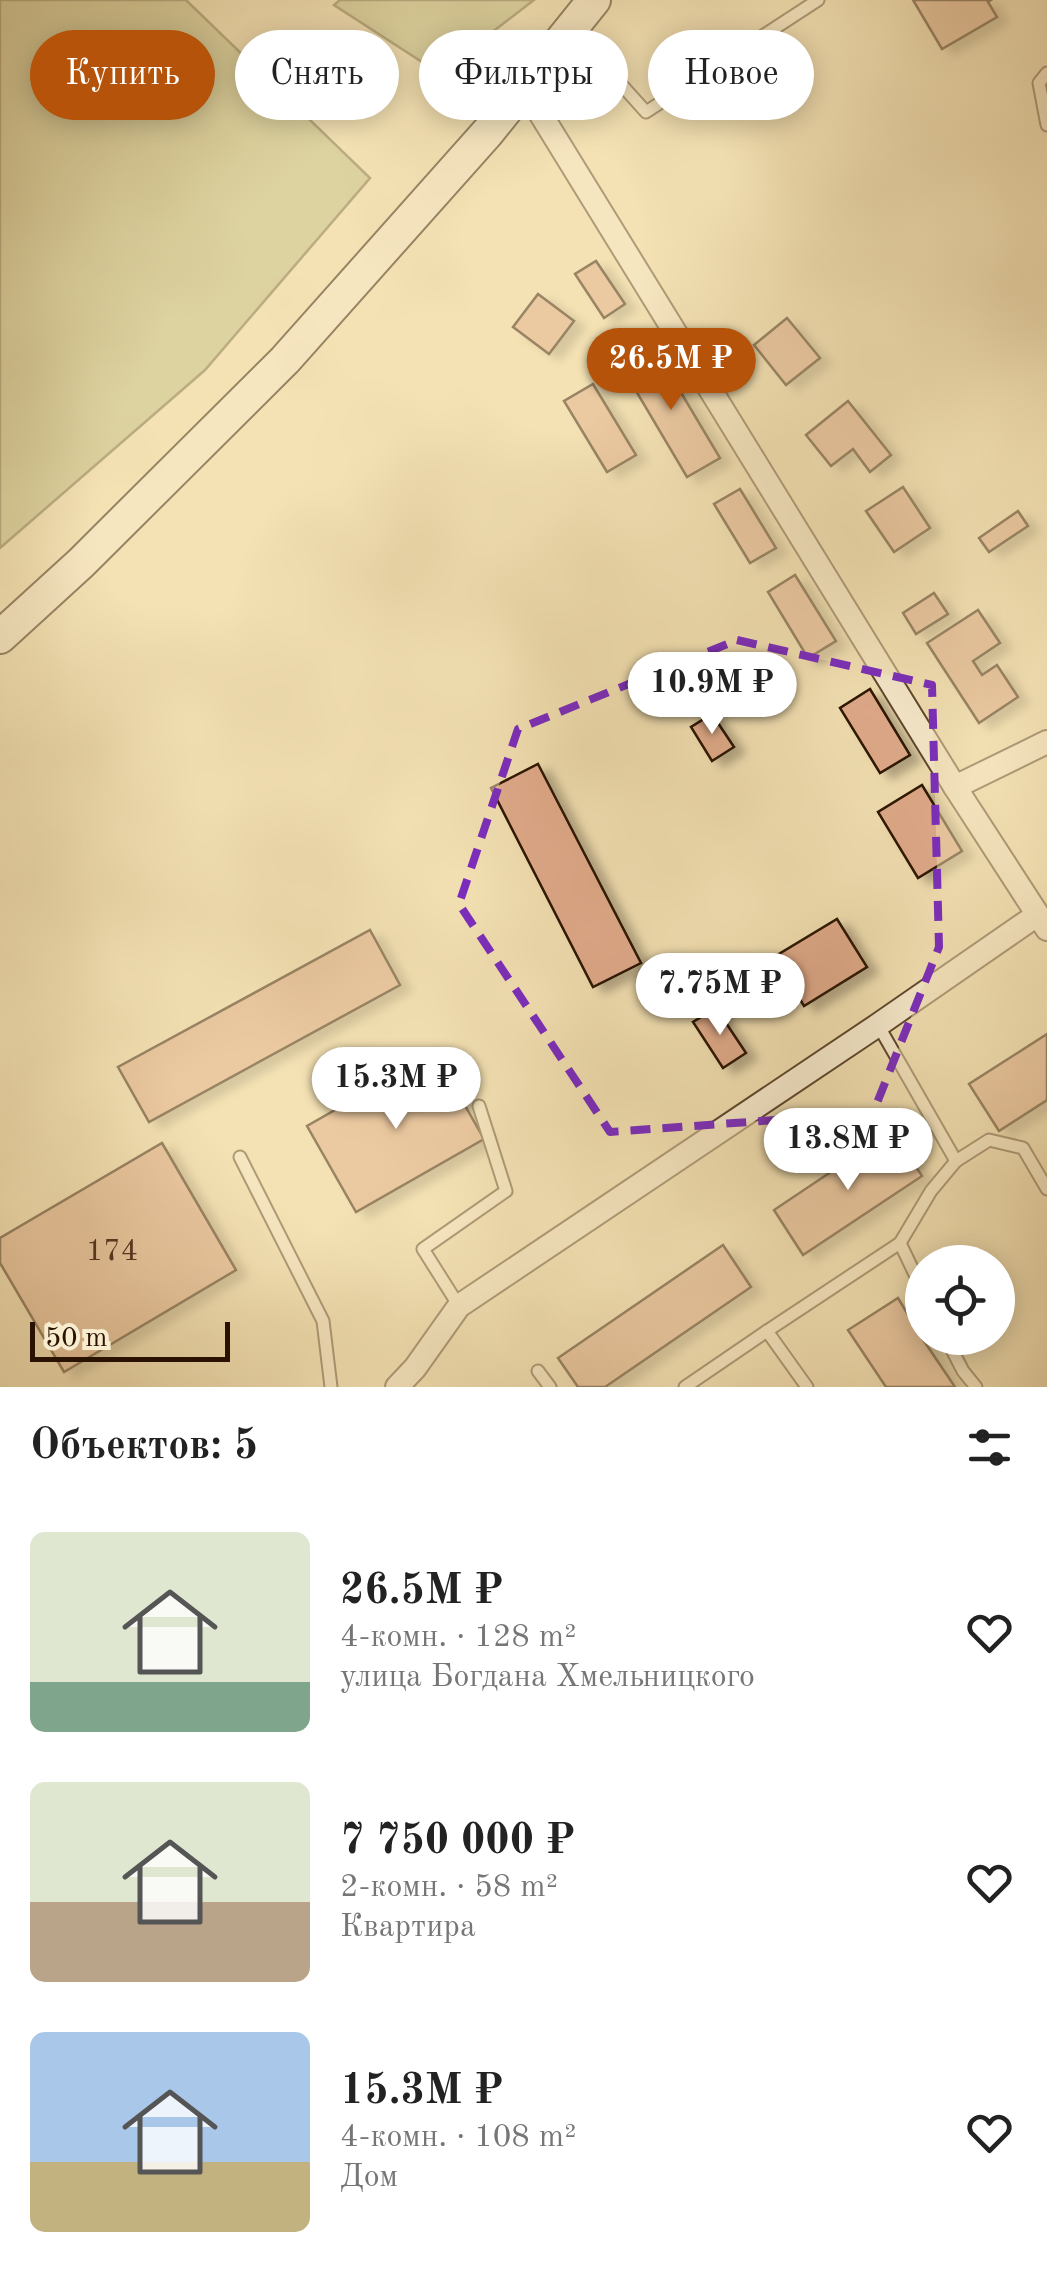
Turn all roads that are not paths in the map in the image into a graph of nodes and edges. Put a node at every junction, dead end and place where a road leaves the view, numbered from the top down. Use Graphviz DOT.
graph roads {
  1 [pos="594,0"];
  2 [pos="818,0"];
  3 [pos="571,28"];
  4 [pos="1047,73"];
  5 [pos="497,120"];
  6 [pos="545,120"];
  7 [pos="1047,125"];
  8 [pos="0,637"];
  9 [pos="1042,748"];
  10 [pos="955,788"];
  11 [pos="1042,922"];
  12 [pos="878,1025"];
  13 [pos="478,1106"];
  14 [pos="240,1157"];
  15 [pos="956,1161"];
  16 [pos="1047,1189"];
  17 [pos="900,1243"];
  18 [pos="905,1253"];
  19 [pos="459,1306"];
  20 [pos="768,1331"];
  21 [pos="955,1355"];
  22 [pos="538,1371"];
  23 [pos="331,1387"];
  24 [pos="397,1387"];
  25 [pos="550,1387"];
  26 [pos="685,1387"];
  27 [pos="807,1387"];
  28 [pos="976,1387"];
  1 -- 3 [label="street"];
  2 -- 3 [label="lane"];
  4 -- 7 [label="lane"];
  5 -- 8 [label="street"];
  6 -- 10 [label="street"];
  9 -- 10 [label="street"];
  10 -- 11 [label="street"];
  11 -- 12 [label="street"];
  12 -- 15 [label="lane"];
  12 -- 19 [label="street"];
  13 -- 19 [label="lane"];
  14 -- 23 [label="lane"];
  15 -- 16 [label="lane"];
  15 -- 17 [label="lane"];
  17 -- 18 [label="lane"];
  17 -- 20 [label="lane"];
  19 -- 24 [label="street"];
  20 -- 26 [label="lane"];
  20 -- 27 [label="lane"];
  21 -- 28 [label="lane"];
  22 -- 25 [label="lane"];
}
